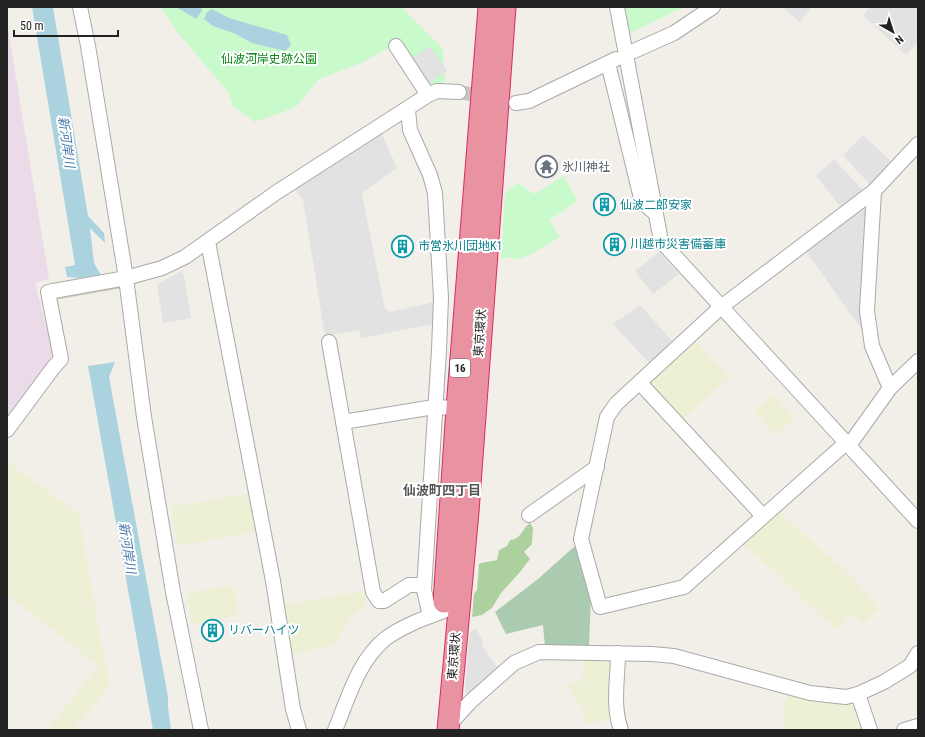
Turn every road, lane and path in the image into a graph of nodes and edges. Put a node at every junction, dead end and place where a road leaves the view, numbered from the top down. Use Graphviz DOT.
graph roads {
  1 [pos="80,7"];
  2 [pos="617,7"];
  3 [pos="713,7"];
  4 [pos="503,8"];
  5 [pos="396,46"];
  6 [pos="634,51"];
  7 [pos="459,92"];
  8 [pos="428,95"];
  9 [pos="516,103"];
  10 [pos="408,110"];
  11 [pos="918,144"];
  12 [pos="874,191"];
  13 [pos="656,214"];
  14 [pos="208,242"];
  15 [pos="126,278"];
  16 [pos="720,307"];
  17 [pos="329,342"];
  18 [pos="918,361"];
  19 [pos="640,383"];
  20 [pos="890,388"];
  21 [pos="434,408"];
  22 [pos="457,408"];
  23 [pos="343,422"];
  24 [pos="7,430"];
  25 [pos="848,443"];
  26 [pos="596,467"];
  27 [pos="529,515"];
  28 [pos="763,516"];
  29 [pos="918,521"];
  30 [pos="424,585"];
  31 [pos="437,614"];
  32 [pos="618,653"];
  33 [pos="918,653"];
  34 [pos="858,694"];
  35 [pos="918,726"];
  36 [pos="444,729"];
  37 [pos="201,730"];
  38 [pos="298,730"];
  39 [pos="335,730"];
  40 [pos="621,730"];
  41 [pos="870,730"];
  42 [pos="904,730"];
  1 -- 15 [label="street"];
  2 -- 13 [label="street"];
  3 -- 6 [label="street"];
  4 -- 22 [label="highway, 東京環状 / 16"];
  4 -- 36 [label="highway, 東京環状 / 16"];
  5 -- 8 [label="street"];
  7 -- 8 [label="street"];
  8 -- 10 [label="street"];
  9 -- 13 [label="street"];
  10 -- 14 [label="street"];
  10 -- 21 [label="street"];
  11 -- 12 [label="street"];
  12 -- 16 [label="street"];
  12 -- 20 [label="street"];
  13 -- 16 [label="street"];
  14 -- 15 [label="street"];
  14 -- 38 [label="street"];
  15 -- 24 [label="street"];
  15 -- 37 [label="street"];
  16 -- 19 [label="street"];
  16 -- 25 [label="street"];
  17 -- 23 [label="street"];
  18 -- 20 [label="street"];
  19 -- 26 [label="street"];
  19 -- 28 [label="street"];
  20 -- 25 [label="street"];
  21 -- 22 [label="street"];
  21 -- 23 [label="street"];
  21 -- 30 [label="street"];
  22 -- 31 [label="highway, 東京環状 / 16"];
  23 -- 30 [label="street"];
  25 -- 28 [label="street"];
  25 -- 29 [label="street"];
  26 -- 27 [label="street"];
  26 -- 28 [label="street"];
  30 -- 31 [label="street"];
  31 -- 36 [label="highway, 東京環状 / 16"];
  31 -- 39 [label="street"];
  32 -- 34 [label="street"];
  32 -- 36 [label="street"];
  32 -- 40 [label="street"];
  33 -- 34 [label="street"];
  34 -- 41 [label="street"];
  35 -- 42 [label="street"];
}
